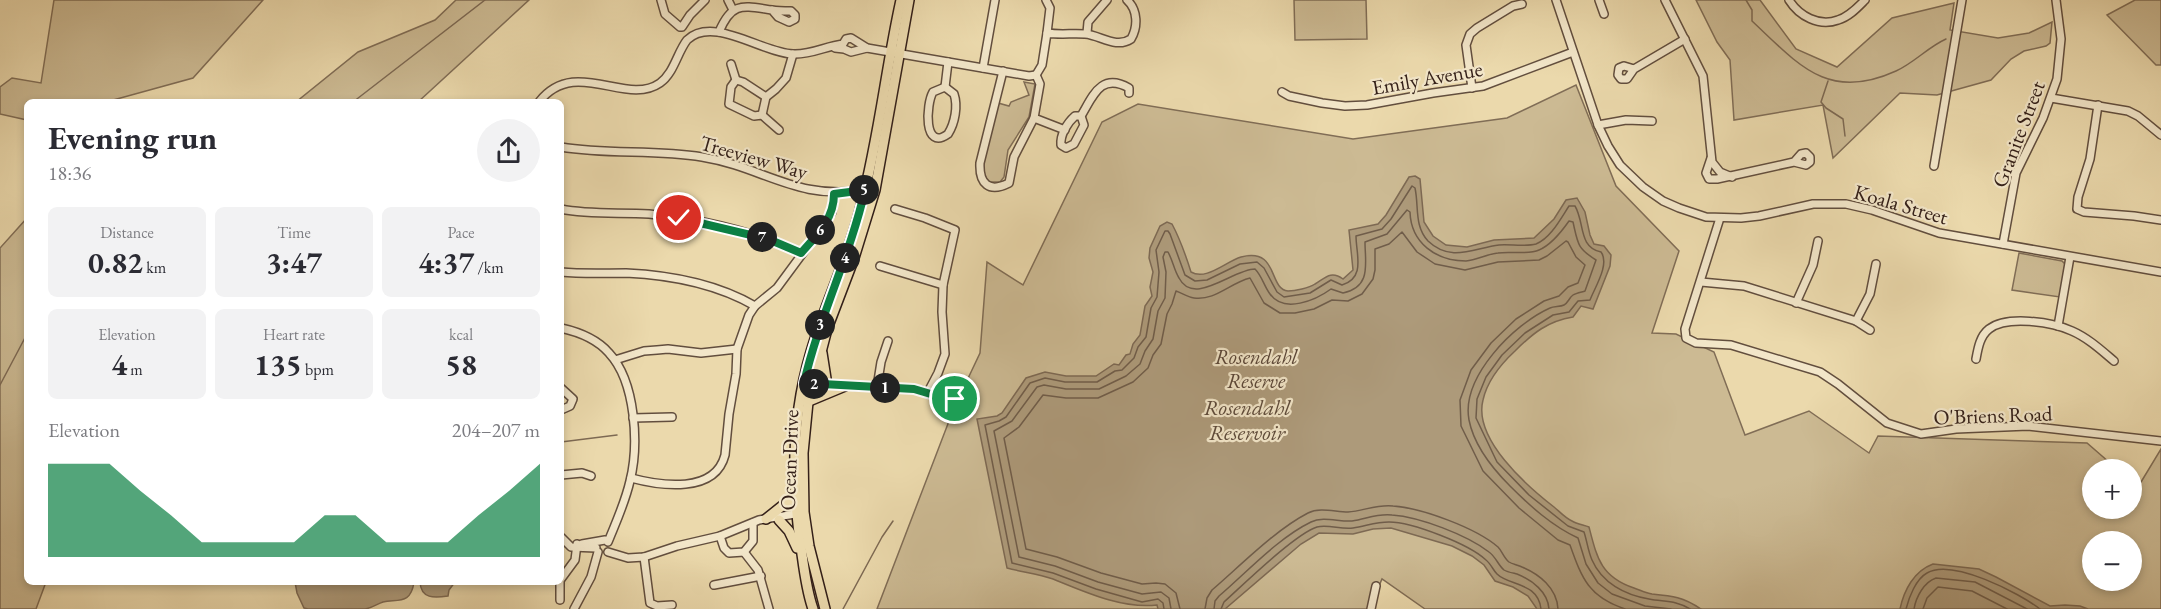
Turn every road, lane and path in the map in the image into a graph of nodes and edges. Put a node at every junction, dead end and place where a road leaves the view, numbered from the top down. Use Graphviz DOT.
graph roads {
  1 [pos="661,0"];
  2 [pos="705,0"];
  3 [pos="728,0"];
  4 [pos="901,0"];
  5 [pos="909,0"];
  6 [pos="995,0"];
  7 [pos="1046,0"];
  8 [pos="1107,0"];
  9 [pos="1127,0"];
  10 [pos="1556,0"];
  11 [pos="1599,0"];
  12 [pos="1665,0"];
  13 [pos="1789,0"];
  14 [pos="1865,0"];
  15 [pos="1962,0"];
  16 [pos="2056,0"];
  17 [pos="1522,4"];
  18 [pos="733,10"];
  19 [pos="772,10"];
  20 [pos="1604,14"];
  21 [pos="719,32"];
  22 [pos="1047,33"];
  23 [pos="1087,33"];
  24 [pos="1684,39"];
  25 [pos="844,46"];
  26 [pos="857,47"];
  27 [pos="1573,52"];
  28 [pos="895,53"];
  29 [pos="793,54"];
  30 [pos="948,62"];
  31 [pos="731,64"];
  32 [pos="983,68"];
  33 [pos="1634,69"];
  34 [pos="1003,72"];
  35 [pos="1036,75"];
  36 [pos="736,80"];
  37 [pos="945,87"];
  38 [pos="1472,88"];
  39 [pos="1282,92"];
  40 [pos="1129,93"];
  41 [pos="766,97"];
  42 [pos="2051,98"];
  43 [pos="542,99"];
  44 [pos="2098,105"];
  45 [pos="762,115"];
  46 [pos="1081,116"];
  47 [pos="1034,118"];
  48 [pos="1652,121"];
  49 [pos="1598,125"];
  50 [pos="779,130"];
  51 [pos="1065,130"];
  52 [pos="2161,135"];
  53 [pos="564,147"];
  54 [pos="1711,158"];
  55 [pos="1794,162"];
  56 [pos="1935,166"];
  57 [pos="1718,171"];
  58 [pos="1732,177"];
  59 [pos="1715,179"];
  60 [pos="860,191"];
  61 [pos="834,194"];
  62 [pos="895,209"];
  63 [pos="564,210"];
  64 [pos="1720,218"];
  65 [pos="2161,220"];
  66 [pos="1818,241"];
  67 [pos="2003,244"];
  68 [pos="801,253"];
  69 [pos="2070,257"];
  70 [pos="1876,264"];
  71 [pos="880,267"];
  72 [pos="564,272"];
  73 [pos="2161,272"];
  74 [pos="1701,282"];
  75 [pos="943,285"];
  76 [pos="1796,303"];
  77 [pos="755,306"];
  78 [pos="1856,321"];
  79 [pos="2058,326"];
  80 [pos="564,329"];
  81 [pos="1869,330"];
  82 [pos="888,341"];
  83 [pos="822,347"];
  84 [pos="737,350"];
  85 [pos="1976,359"];
  86 [pos="615,360"];
  87 [pos="2114,361"];
  88 [pos="808,383"];
  89 [pos="827,385"];
  90 [pos="845,386"];
  91 [pos="877,387"];
  92 [pos="564,391"];
  93 [pos="927,392"];
  94 [pos="965,398"];
  95 [pos="808,401"];
  96 [pos="564,409"];
  97 [pos="672,417"];
  98 [pos="633,418"];
  99 [pos="2161,441"];
  100 [pos="564,476"];
  101 [pos="591,476"];
  102 [pos="631,478"];
  103 [pos="795,492"];
  104 [pos="800,515"];
  105 [pos="766,519"];
  106 [pos="780,520"];
  107 [pos="754,523"];
  108 [pos="720,536"];
  109 [pos="564,540"];
  110 [pos="577,546"];
  111 [pos="603,547"];
  112 [pos="744,552"];
  113 [pos="802,555"];
  114 [pos="644,557"];
  115 [pos="564,575"];
  116 [pos="761,576"];
  117 [pos="560,585"];
  118 [pos="714,585"];
  119 [pos="1376,586"];
  120 [pos="560,600"];
  121 [pos="672,605"];
  122 [pos="574,609"];
  123 [pos="770,609"];
  124 [pos="813,609"];
  125 [pos="825,609"];
  126 [pos="1371,609"];
  1 -- 2 [label="street"];
  3 -- 18 [label="street"];
  4 -- 28 [label="main road, Ocean Drive"];
  5 -- 28 [label="main road, Ocean Drive"];
  6 -- 32 [label="street"];
  7 -- 22 [label="street"];
  8 -- 23 [label="street"];
  9 -- 23 [label="street"];
  10 -- 27 [label="street, Koala Street"];
  11 -- 20 [label="street"];
  12 -- 24 [label="street"];
  13 -- 14 [label="street"];
  15 -- 56 [label="street"];
  16 -- 42 [label="street, Granite Street"];
  17 -- 38 [label="street"];
  18 -- 19 [label="street"];
  18 -- 21 [label="street"];
  21 -- 29 [label="street"];
  21 -- 43 [label="street"];
  22 -- 23 [label="street"];
  22 -- 35 [label="street"];
  24 -- 33 [label="street"];
  24 -- 54 [label="street"];
  25 -- 26 [label="street"];
  25 -- 26 [label="street"];
  25 -- 29 [label="street"];
  26 -- 28 [label="street"];
  27 -- 38 [label="street, Emily Avenue"];
  27 -- 49 [label="street, Koala Street"];
  28 -- 30 [label="street"];
  28 -- 60 [label="main road, Ocean Drive"];
  28 -- 83 [label="main road, Ocean Drive"];
  29 -- 41 [label="street"];
  30 -- 32 [label="street"];
  30 -- 37 [label="street"];
  31 -- 36 [label="street"];
  32 -- 34 [label="street"];
  34 -- 35 [label="street"];
  34 -- 47 [label="street"];
  35 -- 47 [label="street"];
  36 -- 41 [label="street"];
  36 -- 45 [label="street"];
  37 -- 37 [label="street"];
  38 -- 39 [label="street, Emily Avenue"];
  40 -- 46 [label="street"];
  41 -- 45 [label="street"];
  42 -- 44 [label="street"];
  42 -- 67 [label="street, Granite Street"];
  44 -- 52 [label="street"];
  44 -- 65 [label="street"];
  45 -- 50 [label="street"];
  46 -- 51 [label="street"];
  46 -- 51 [label="street"];
  47 -- 51 [label="street"];
  48 -- 49 [label="street"];
  49 -- 64 [label="street, Koala Street"];
  53 -- 61 [label="street, Treeview Way"];
  54 -- 57 [label="street"];
  54 -- 59 [label="street"];
  55 -- 58 [label="street"];
  57 -- 58 [label="street"];
  57 -- 59 [label="street"];
  58 -- 59 [label="street"];
  60 -- 61 [label="street, Treeview Way"];
  60 -- 88 [label="main road, Ocean Drive"];
  61 -- 68 [label="street"];
  62 -- 75 [label="street"];
  63 -- 68 [label="street"];
  64 -- 67 [label="street, Koala Street"];
  64 -- 74 [label="street, O'Briens Road"];
  66 -- 76 [label="street"];
  67 -- 69 [label="street, Koala Street"];
  68 -- 77 [label="street"];
  69 -- 73 [label="street, Koala Street"];
  69 -- 79 [label="street"];
  70 -- 78 [label="street"];
  71 -- 75 [label="street"];
  72 -- 77 [label="street"];
  74 -- 76 [label="street"];
  74 -- 99 [label="street, O'Briens Road"];
  75 -- 93 [label="street"];
  76 -- 78 [label="street"];
  77 -- 84 [label="street"];
  78 -- 81 [label="street"];
  79 -- 85 [label="street"];
  79 -- 87 [label="street"];
  80 -- 86 [label="street"];
  82 -- 91 [label="street"];
  83 -- 88 [label="main road, Ocean Drive"];
  83 -- 89 [label="main road"];
  84 -- 86 [label="street"];
  84 -- 102 [label="street"];
  86 -- 98 [label="street"];
  88 -- 89 [label="street"];
  88 -- 95 [label="main road, Ocean Drive"];
  88 -- 103 [label="main road, Ocean Drive"];
  89 -- 90 [label="street"];
  90 -- 91 [label="street"];
  90 -- 95 [label="main road"];
  91 -- 93 [label="street"];
  92 -- 96 [label="street"];
  93 -- 94 [label="street"];
  95 -- 104 [label="main road, Ocean Drive"];
  97 -- 98 [label="street"];
  98 -- 102 [label="street"];
  100 -- 101 [label="street"];
  102 -- 111 [label="street"];
  103 -- 104 [label="main road, Ocean Drive"];
  103 -- 105 [label="main road"];
  104 -- 105 [label="street"];
  104 -- 106 [label="street"];
  104 -- 113 [label="main road, Ocean Drive"];
  104 -- 125 [label="main road, Ocean Drive"];
  105 -- 107 [label="street"];
  106 -- 107 [label="street"];
  106 -- 113 [label="main road"];
  107 -- 108 [label="street"];
  107 -- 112 [label="street"];
  108 -- 112 [label="street"];
  108 -- 114 [label="street"];
  109 -- 110 [label="street"];
  110 -- 111 [label="street"];
  110 -- 115 [label="street"];
  111 -- 114 [label="street"];
  111 -- 122 [label="street"];
  112 -- 116 [label="street"];
  113 -- 124 [label="main road, Ocean Drive"];
  114 -- 121 [label="street"];
  116 -- 118 [label="street"];
  116 -- 123 [label="street"];
  117 -- 120 [label="street"];
  119 -- 126 [label="street"];
}
